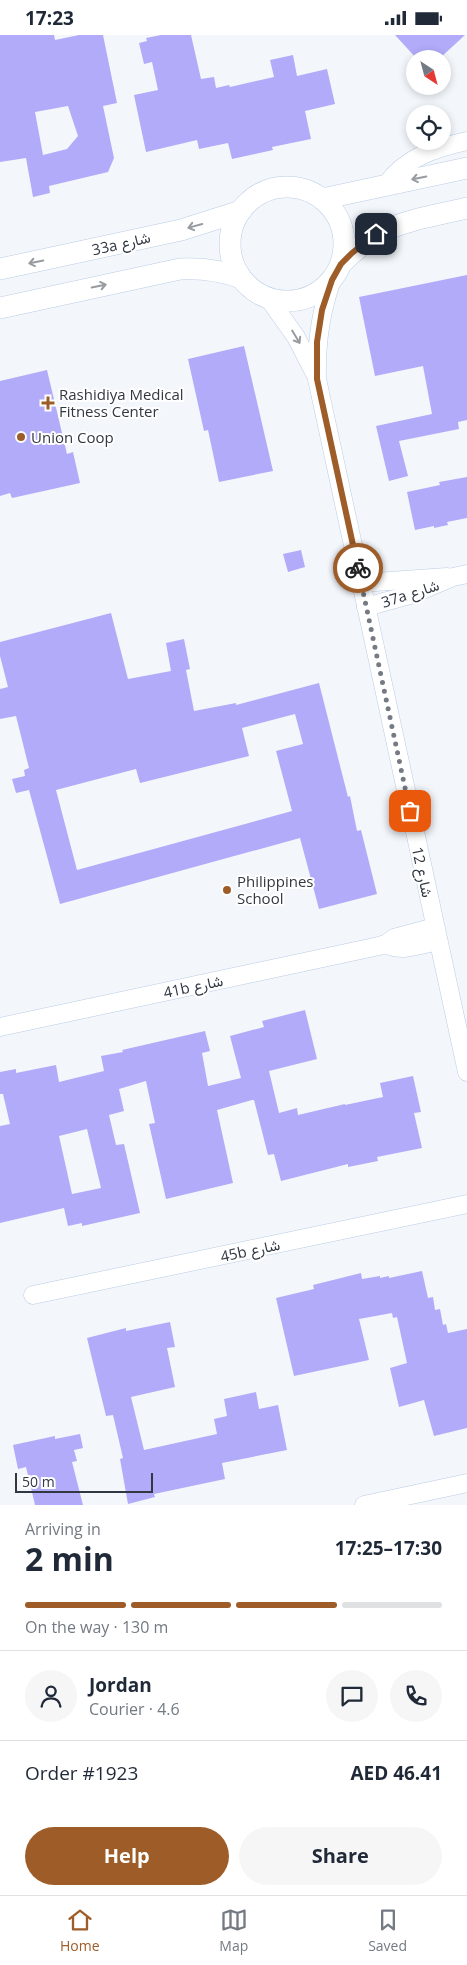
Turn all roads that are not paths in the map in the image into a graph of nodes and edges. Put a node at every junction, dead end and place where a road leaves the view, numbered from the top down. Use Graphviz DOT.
graph roads {
  1 [pos="467,141"];
  2 [pos="467,168"];
  3 [pos="386,185"];
  4 [pos="322,199"];
  5 [pos="467,208"];
  6 [pos="241,211"];
  7 [pos="0,269"];
  8 [pos="336,272"];
  9 [pos="241,278"];
  10 [pos="269,299"];
  11 [pos="0,308"];
  12 [pos="317,379"];
  13 [pos="460,576"];
  14 [pos="361,583"];
  15 [pos="366,607"];
  16 [pos="437,934"];
  17 [pos="0,1027"];
  18 [pos="467,1072"];
  19 [pos="467,1204"];
  20 [pos="33,1295"];
  21 [pos="467,1483"];
  22 [pos="366,1505"];
  1 -- 3 [label="street"];
  2 -- 3 [label="street, one-way"];
  3 -- 4 [label="street"];
  4 -- 6 [label="street"];
  4 -- 8 [label="street"];
  5 -- 8 [label="street"];
  6 -- 7 [label="street, 33a شارع, one-way"];
  6 -- 9 [label="street"];
  8 -- 10 [label="street"];
  8 -- 12 [label="street, شارع 12"];
  9 -- 10 [label="street"];
  11 -- 9 [label="street, one-way"];
  10 -- 12 [label="street, شارع 12, one-way"];
  12 -- 14 [label="street, شارع 12"];
  13 -- 14 [label="street, 37a شارع"];
  13 -- 15 [label="street, 37a شارع"];
  14 -- 15 [label="street, شارع 12"];
  15 -- 16 [label="street, شارع 12"];
  16 -- 17 [label="street, 41b شارع"];
  16 -- 18 [label="street, شارع 12"];
  19 -- 20 [label="street, 45b شارع"];
  21 -- 22 [label="street"];
}
